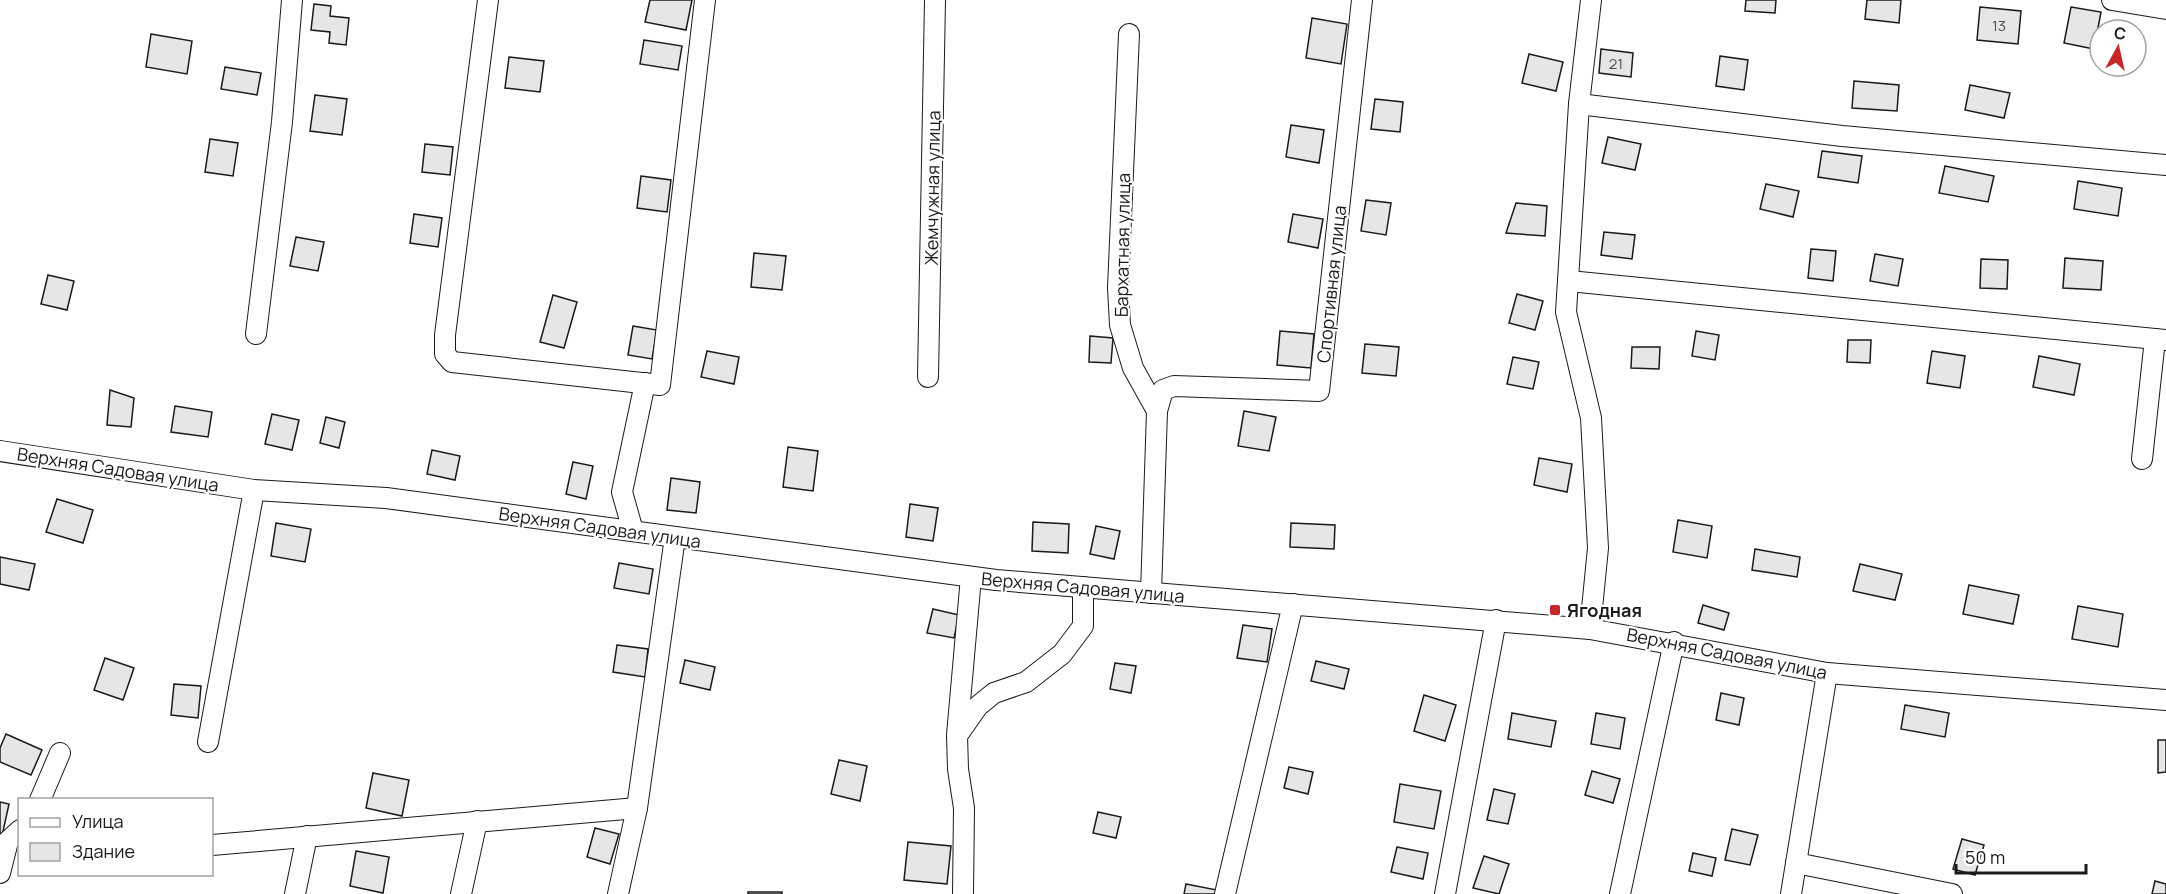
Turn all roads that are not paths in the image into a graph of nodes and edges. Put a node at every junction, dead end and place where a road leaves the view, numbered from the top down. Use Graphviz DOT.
graph roads {
  1 [pos="292,0"];
  2 [pos="488,0"];
  3 [pos="705,0"];
  4 [pos="935,0"];
  5 [pos="1362,0"];
  6 [pos="1591,0"];
  7 [pos="2112,0"];
  8 [pos="2166,9"];
  9 [pos="1129,34"];
  10 [pos="1580,104"];
  11 [pos="2166,165"];
  12 [pos="1569,281"];
  13 [pos="256,334"];
  14 [pos="2160,339"];
  15 [pos="928,377"];
  16 [pos="645,383"];
  17 [pos="1157,411"];
  18 [pos="0,451"];
  19 [pos="2142,459"];
  20 [pos="254,490"];
  21 [pos="633,531"];
  22 [pos="675,537"];
  23 [pos="971,577"];
  24 [pos="1083,587"];
  25 [pos="1151,592"];
  26 [pos="1293,604"];
  27 [pos="1496,620"];
  28 [pos="1590,629"];
  29 [pos="1674,642"];
  30 [pos="1827,673"];
  31 [pos="2166,700"];
  32 [pos="957,735"];
  33 [pos="208,742"];
  34 [pos="60,753"];
  35 [pos="41,798"];
  36 [pos="637,807"];
  37 [pos="477,821"];
  38 [pos="18,832"];
  39 [pos="307,836"];
  40 [pos="213,845"];
  41 [pos="1796,863"];
  42 [pos="18,869"];
  43 [pos="0,874"];
  44 [pos="295,894"];
  45 [pos="461,894"];
  46 [pos="618,894"];
  47 [pos="963,894"];
  48 [pos="1226,894"];
  49 [pos="1444,894"];
  50 [pos="1620,894"];
  51 [pos="1791,894"];
  52 [pos="1953,894"];
  1 -- 13 [label="street"];
  2 -- 16 [label="street"];
  3 -- 16 [label="street"];
  4 -- 15 [label="street, Жемчужная улица"];
  5 -- 17 [label="street, Спортивная улица"];
  6 -- 10 [label="street"];
  7 -- 8 [label="street"];
  9 -- 17 [label="street, Бархатная улица"];
  10 -- 11 [label="street"];
  10 -- 12 [label="street"];
  12 -- 14 [label="street"];
  12 -- 28 [label="street"];
  14 -- 19 [label="street"];
  16 -- 21 [label="street"];
  17 -- 25 [label="street"];
  18 -- 20 [label="street, Верхняя Садовая улица"];
  20 -- 21 [label="street, Верхняя Садовая улица"];
  20 -- 33 [label="street"];
  21 -- 22 [label="street, Верхняя Садовая улица"];
  22 -- 23 [label="street, Верхняя Садовая улица"];
  22 -- 36 [label="street"];
  23 -- 24 [label="street, Верхняя Садовая улица"];
  23 -- 32 [label="street"];
  24 -- 25 [label="street, Верхняя Садовая улица"];
  24 -- 32 [label="street"];
  25 -- 26 [label="street, Верхняя Садовая улица"];
  26 -- 27 [label="street, Верхняя Садовая улица"];
  26 -- 48 [label="street"];
  27 -- 28 [label="street, Верхняя Садовая улица"];
  27 -- 49 [label="street"];
  28 -- 29 [label="street, Верхняя Садовая улица"];
  29 -- 30 [label="street, Верхняя Садовая улица"];
  29 -- 50 [label="street"];
  30 -- 31 [label="street, Верхняя Садовая улица"];
  30 -- 41 [label="street"];
  32 -- 47 [label="street"];
  34 -- 35 [label="street"];
  36 -- 37 [label="street"];
  36 -- 46 [label="street"];
  37 -- 39 [label="street"];
  37 -- 45 [label="street"];
  38 -- 43 [label="street"];
  39 -- 40 [label="street"];
  39 -- 44 [label="street"];
  41 -- 51 [label="street"];
  41 -- 52 [label="street"];
  42 -- 43 [label="street"];
}
